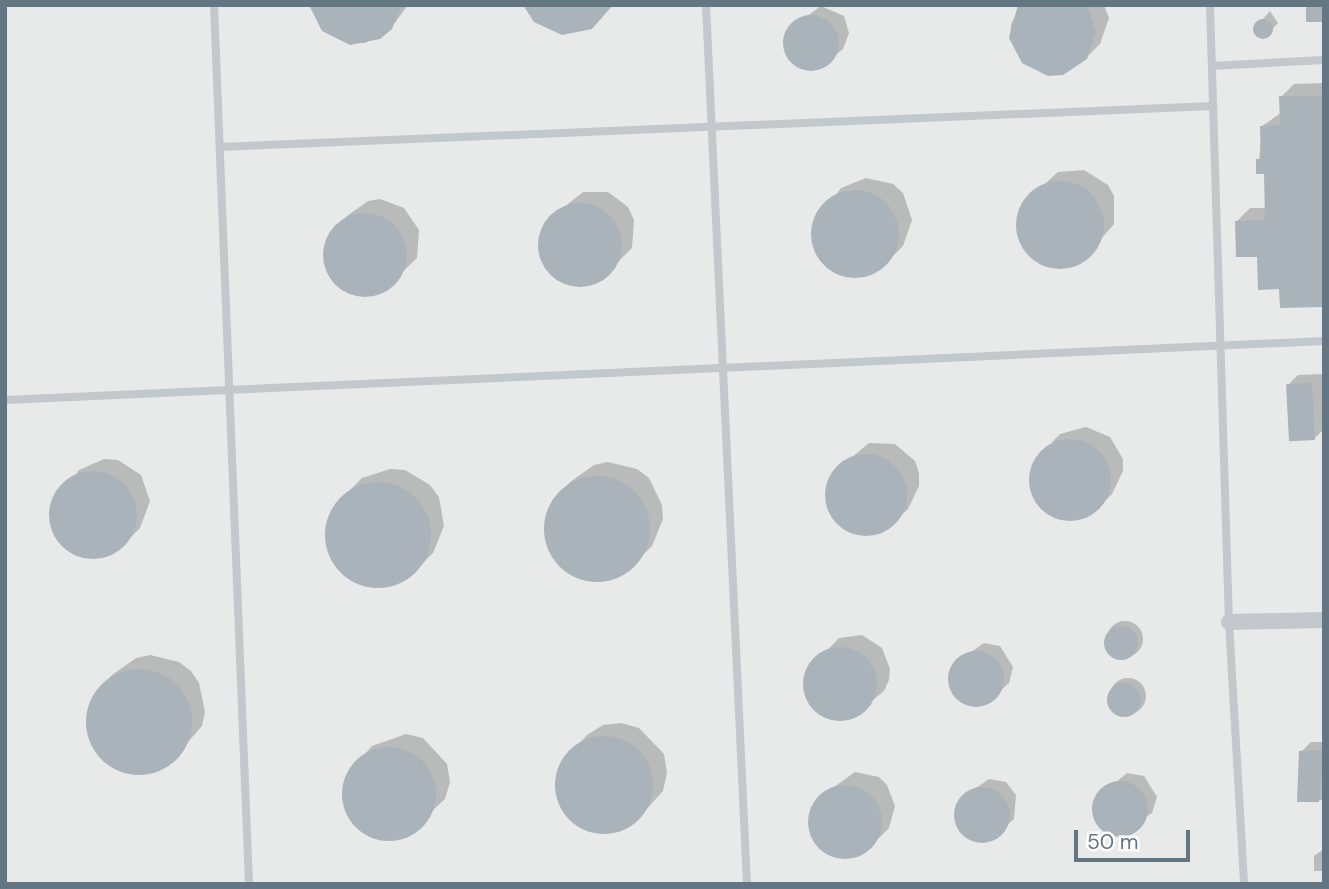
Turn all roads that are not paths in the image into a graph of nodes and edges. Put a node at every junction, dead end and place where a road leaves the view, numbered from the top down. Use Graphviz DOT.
graph roads {
  1 [pos="214,5"];
  2 [pos="706,5"];
  3 [pos="1210,5"];
  4 [pos="1324,60"];
  5 [pos="1212,66"];
  6 [pos="1213,106"];
  7 [pos="712,125"];
  8 [pos="220,147"];
  9 [pos="1324,341"];
  10 [pos="1223,346"];
  11 [pos="725,369"];
  12 [pos="231,388"];
  13 [pos="5,400"];
  14 [pos="1324,620"];
  15 [pos="1229,622"];
  16 [pos="250,884"];
  17 [pos="747,884"];
  18 [pos="1244,884"];
  1 -- 8 [label="lane"];
  2 -- 7 [label="lane"];
  3 -- 5 [label="lane"];
  4 -- 5 [label="lane"];
  5 -- 6 [label="lane"];
  6 -- 7 [label="lane"];
  6 -- 10 [label="lane"];
  7 -- 8 [label="lane"];
  7 -- 11 [label="lane"];
  8 -- 12 [label="lane"];
  9 -- 10 [label="lane"];
  10 -- 11 [label="lane"];
  10 -- 15 [label="lane"];
  11 -- 12 [label="lane"];
  11 -- 17 [label="lane"];
  12 -- 13 [label="lane"];
  12 -- 16 [label="lane"];
  14 -- 15 [label="street"];
  15 -- 18 [label="lane"];
}
